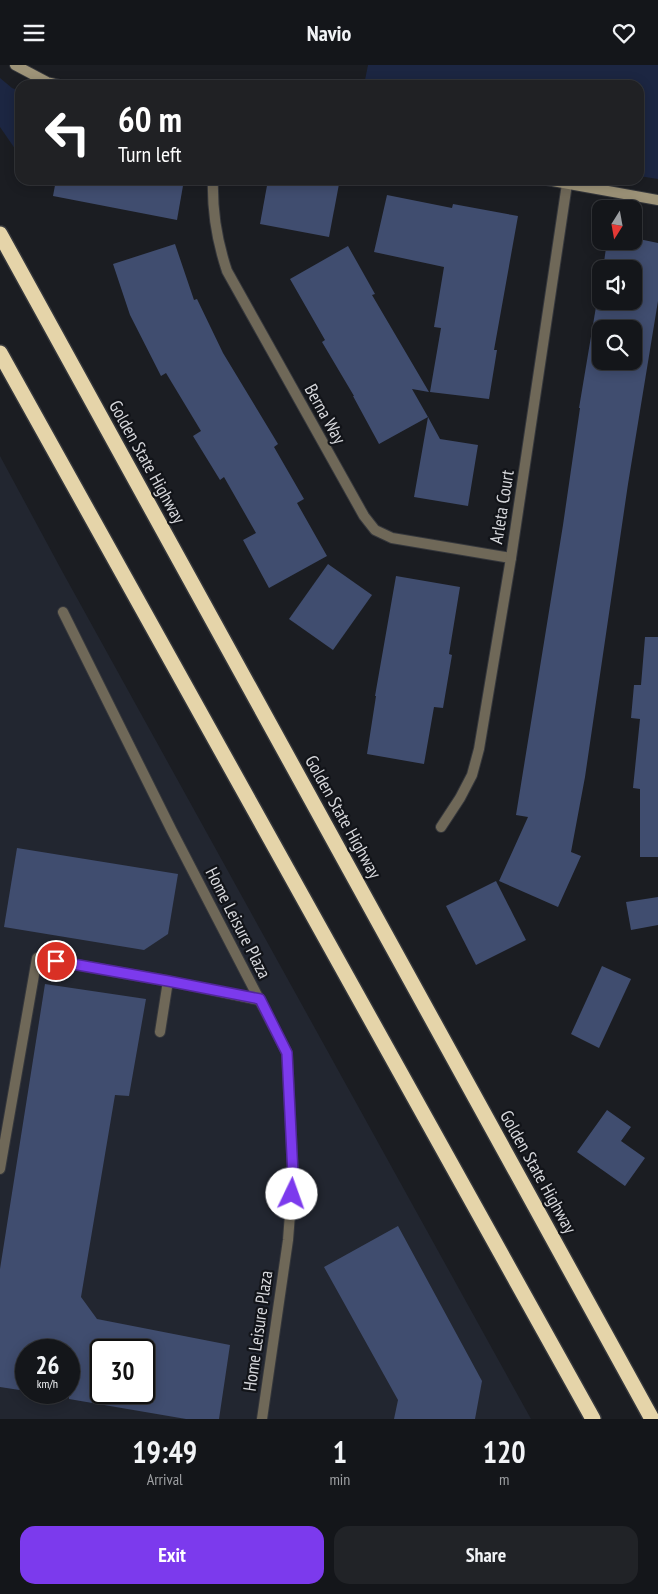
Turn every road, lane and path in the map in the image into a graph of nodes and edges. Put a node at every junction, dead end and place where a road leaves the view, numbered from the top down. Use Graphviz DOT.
graph roads {
  1 [pos="19,66"];
  2 [pos="44,80"];
  3 [pos="213,185"];
  4 [pos="567,185"];
  5 [pos="573,185"];
  6 [pos="658,200"];
  7 [pos="0,234"];
  8 [pos="0,353"];
  9 [pos="511,558"];
  10 [pos="63,612"];
  11 [pos="441,827"];
  12 [pos="168,981"];
  13 [pos="260,999"];
  14 [pos="160,1032"];
  15 [pos="0,1169"];
  16 [pos="262,1419"];
  17 [pos="594,1419"];
  18 [pos="652,1419"];
  1 -- 2 [label="street"];
  3 -- 9 [label="street, Berna Way"];
  4 -- 9 [label="street, Arleta Court"];
  5 -- 6 [label="street"];
  7 -- 18 [label="highway, Golden State Highway"];
  8 -- 17 [label="highway"];
  9 -- 11 [label="street, Arleta Court"];
  10 -- 13 [label="street, Home Leisure Plaza"];
  12 -- 13 [label="street"];
  12 -- 14 [label="street"];
  12 -- 15 [label="street"];
  13 -- 16 [label="street, Home Leisure Plaza"];
}
